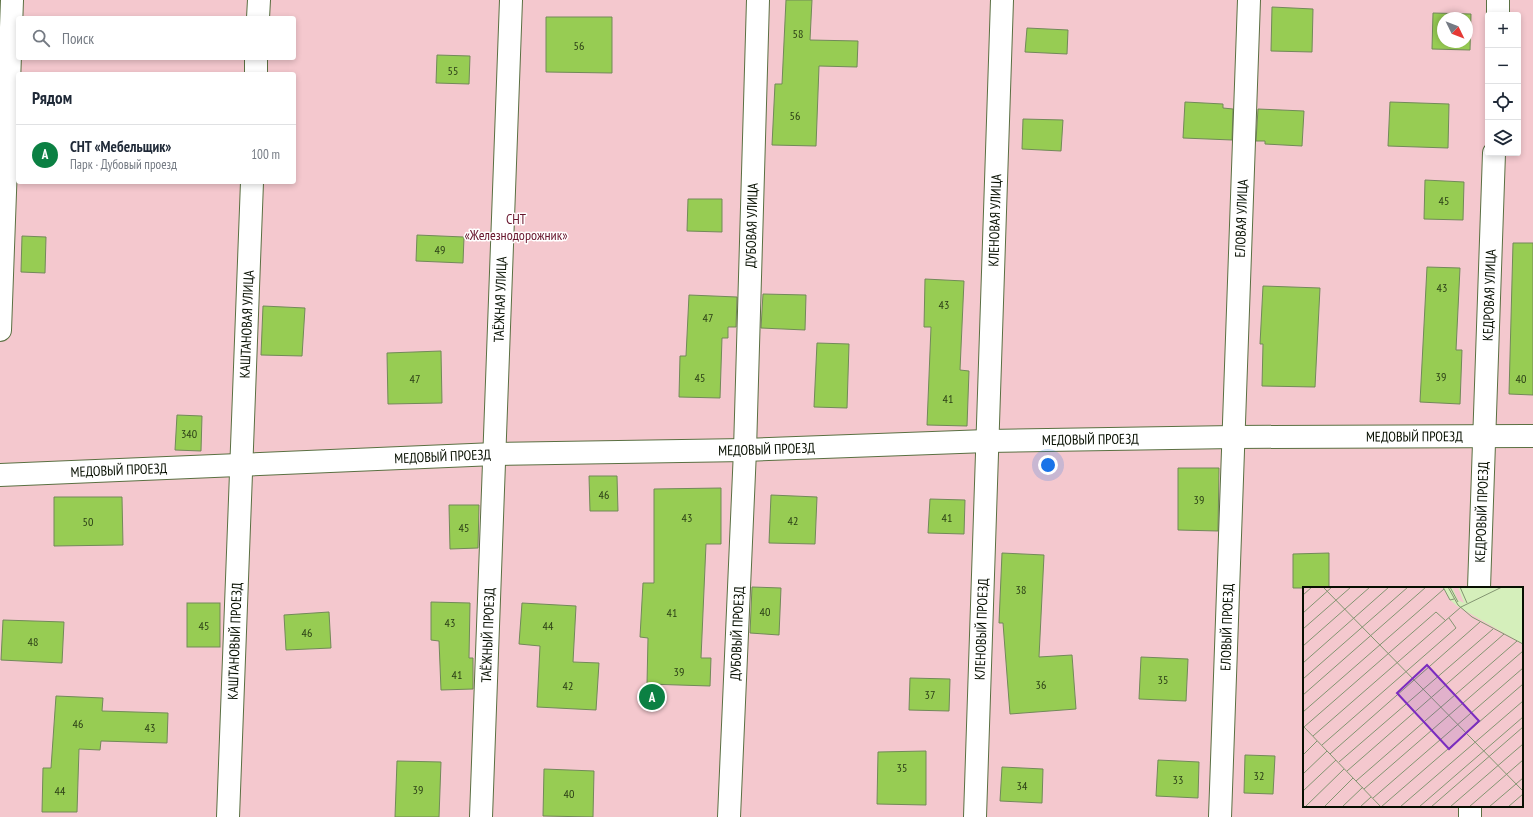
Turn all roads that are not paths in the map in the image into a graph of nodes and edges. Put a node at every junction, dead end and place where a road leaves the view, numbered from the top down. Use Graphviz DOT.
graph roads {
  1 [pos="12,0"];
  2 [pos="259,0"];
  3 [pos="511,0"];
  4 [pos="758,0"];
  5 [pos="1002,0"];
  6 [pos="1249,0"];
  7 [pos="1498,0"];
  8 [pos="1498,12"];
  9 [pos="258,16"];
  10 [pos="256,60"];
  11 [pos="256,72"];
  12 [pos="1494,156"];
  13 [pos="252,184"];
  14 [pos="0,330"];
  15 [pos="1234,436"];
  16 [pos="1533,436"];
  17 [pos="1485,437"];
  18 [pos="987,441"];
  19 [pos="745,450"];
  20 [pos="496,454"];
  21 [pos="241,466"];
  22 [pos="0,475"];
  23 [pos="1479,587"];
  24 [pos="228,817"];
  25 [pos="481,817"];
  26 [pos="729,817"];
  27 [pos="975,817"];
  28 [pos="1220,817"];
  1 -- 14 [label="street"];
  2 -- 9 [label="street"];
  3 -- 20 [label="street, ТАЁЖНАЯ УЛИЦА"];
  4 -- 19 [label="street, ДУБОВАЯ УЛИЦА"];
  5 -- 18 [label="street, КЛЕНОВАЯ УЛИЦА"];
  6 -- 15 [label="street, ЕЛОВАЯ УЛИЦА"];
  7 -- 8 [label="street"];
  10 -- 11 [label="street"];
  12 -- 17 [label="street, КЕДРОВАЯ УЛИЦА"];
  13 -- 21 [label="street, КАШТАНОВАЯ УЛИЦА"];
  15 -- 17 [label="street, МЕДОВЫЙ ПРОЕЗД"];
  15 -- 18 [label="street, МЕДОВЫЙ ПРОЕЗД"];
  15 -- 28 [label="street, ЕЛОВЫЙ ПРОЕЗД"];
  16 -- 17 [label="street, МЕДОВЫЙ ПРОЕЗД"];
  17 -- 23 [label="street, КЕДРОВЫЙ ПРОЕЗД"];
  18 -- 19 [label="street, МЕДОВЫЙ ПРОЕЗД"];
  18 -- 27 [label="street, КЛЕНОВЫЙ ПРОЕЗД"];
  19 -- 20 [label="street, МЕДОВЫЙ ПРОЕЗД"];
  19 -- 26 [label="street, ДУБОВЫЙ ПРОЕЗД"];
  20 -- 21 [label="street, МЕДОВЫЙ ПРОЕЗД"];
  20 -- 25 [label="street, ТАЁЖНЫЙ ПРОЕЗД"];
  21 -- 22 [label="street, МЕДОВЫЙ ПРОЕЗД"];
  21 -- 24 [label="street, КАШТАНОВЫЙ ПРОЕЗД"];
}
